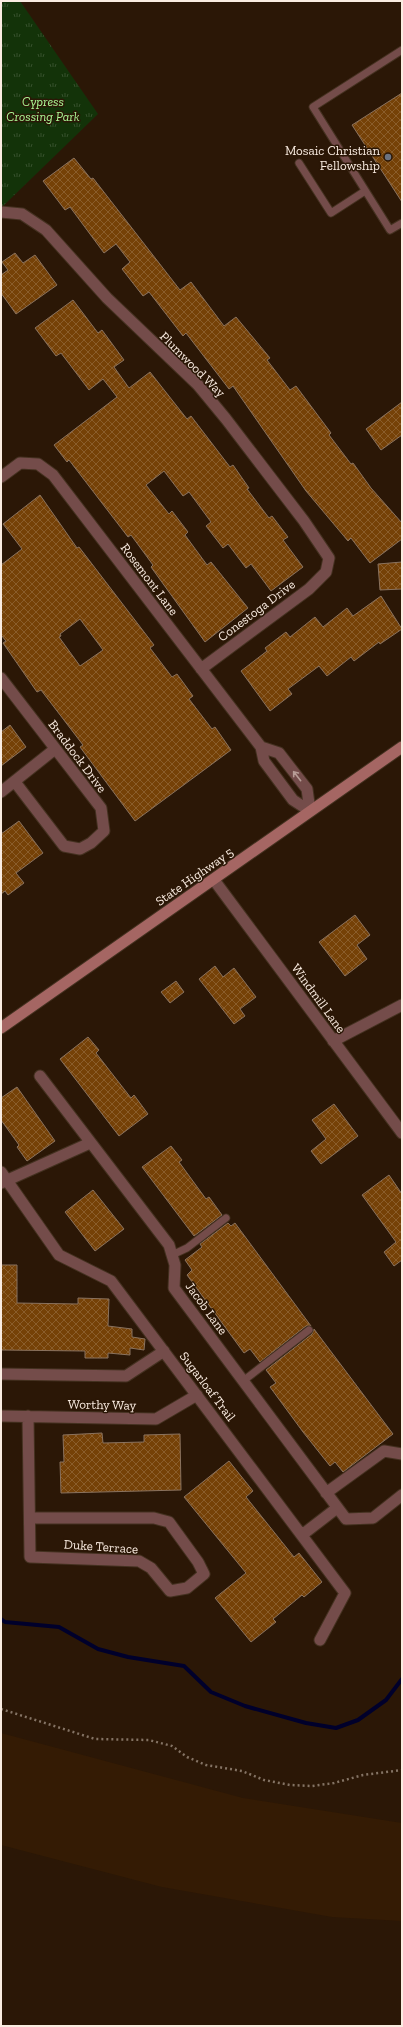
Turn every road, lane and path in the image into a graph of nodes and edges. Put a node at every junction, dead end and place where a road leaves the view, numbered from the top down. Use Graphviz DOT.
graph roads {
  1 [pos="402,50"];
  2 [pos="299,163"];
  3 [pos="365,190"];
  4 [pos="1,212"];
  5 [pos="402,223"];
  6 [pos="1,477"];
  7 [pos="326,572"];
  8 [pos="201,669"];
  9 [pos="1,678"];
  10 [pos="261,747"];
  11 [pos="402,747"];
  12 [pos="55,749"];
  13 [pos="15,782"];
  14 [pos="1,792"];
  15 [pos="310,811"];
  16 [pos="214,880"];
  17 [pos="402,1005"];
  18 [pos="1,1028"];
  19 [pos="333,1041"];
  20 [pos="40,1076"];
  21 [pos="402,1133"];
  22 [pos="90,1144"];
  23 [pos="1,1172"];
  24 [pos="4,1183"];
  25 [pos="226,1218"];
  26 [pos="172,1255"];
  27 [pos="309,1330"];
  28 [pos="164,1351"];
  29 [pos="1,1374"];
  30 [pos="243,1381"];
  31 [pos="197,1395"];
  32 [pos="1,1416"];
  33 [pos="28,1416"];
  34 [pos="402,1454"];
  35 [pos="326,1493"];
  36 [pos="402,1495"];
  37 [pos="337,1508"];
  38 [pos="30,1518"];
  39 [pos="302,1535"];
  40 [pos="320,1640"];
  41 [pos="1,1709"];
  42 [pos="402,1770"];
  1 -- 3 [label="lane"];
  2 -- 3 [label="lane"];
  3 -- 5 [label="lane"];
  4 -- 7 [label="street, Plumwood Way"];
  6 -- 8 [label="street, Rosemont Lane"];
  7 -- 8 [label="street, Conestoga Drive"];
  8 -- 10 [label="street, Rosemont Lane"];
  9 -- 12 [label="street, Braddock Drive"];
  10 -- 15 [label="street, Rosemont Lane"];
  15 -- 10 [label="street, one-way"];
  11 -- 15 [label="main road, State Highway 5"];
  12 -- 13 [label="street"];
  12 -- 13 [label="street, Braddock Drive"];
  13 -- 14 [label="street"];
  15 -- 16 [label="main road, State Highway 5"];
  16 -- 18 [label="main road, State Highway 5"];
  16 -- 19 [label="street, Windmill Lane"];
  17 -- 19 [label="street"];
  19 -- 21 [label="street, Windmill Lane"];
  20 -- 22 [label="street, Jacob Lane"];
  22 -- 24 [label="street"];
  22 -- 26 [label="street, Jacob Lane"];
  23 -- 24 [label="street, Sugarloaf Trail"];
  24 -- 28 [label="street, Sugarloaf Trail"];
  25 -- 26 [label="lane"];
  26 -- 30 [label="street, Jacob Lane"];
  27 -- 30 [label="lane"];
  28 -- 29 [label="street"];
  28 -- 31 [label="street, Sugarloaf Trail"];
  30 -- 35 [label="street, Jacob Lane"];
  31 -- 33 [label="street, Worthy Way"];
  31 -- 39 [label="street, Sugarloaf Trail"];
  32 -- 33 [label="street, Worthy Way"];
  33 -- 38 [label="street, Duke Terrace"];
  34 -- 35 [label="street"];
  35 -- 37 [label="street, Jacob Lane"];
  36 -- 37 [label="street, Jacob Lane"];
  37 -- 39 [label="street"];
  38 -- 38 [label="street, Duke Terrace"];
  39 -- 40 [label="street, Sugarloaf Trail"];
  41 -- 42 [label="path"];
}
